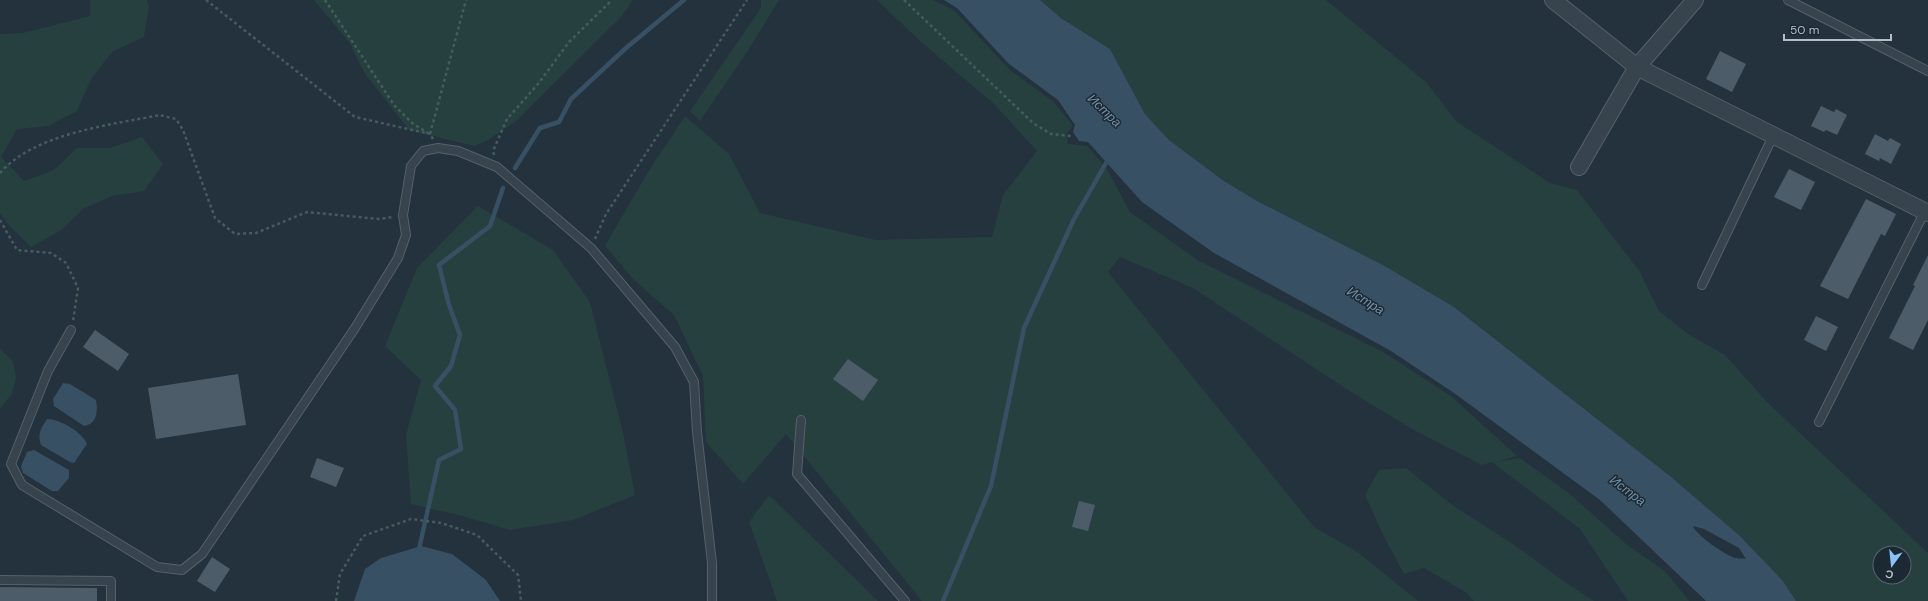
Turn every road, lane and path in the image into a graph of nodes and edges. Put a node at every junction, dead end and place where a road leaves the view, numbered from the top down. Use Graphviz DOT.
graph roads {
  1 [pos="206,0"];
  2 [pos="325,0"];
  3 [pos="466,0"];
  4 [pos="612,0"];
  5 [pos="747,0"];
  6 [pos="904,0"];
  7 [pos="1553,0"];
  8 [pos="1695,0"];
  9 [pos="1788,0"];
  10 [pos="1637,67"];
  11 [pos="1928,71"];
  12 [pos="430,134"];
  13 [pos="1071,136"];
  14 [pos="1773,136"];
  15 [pos="438,148"];
  16 [pos="497,167"];
  17 [pos="1579,167"];
  18 [pos="0,173"];
  19 [pos="1926,212"];
  20 [pos="404,215"];
  21 [pos="0,220"];
  22 [pos="591,248"];
  23 [pos="1702,285"];
  24 [pos="71,330"];
  25 [pos="801,420"];
  26 [pos="1819,422"];
  27 [pos="0,580"];
  28 [pos="110,601"];
  29 [pos="336,601"];
  30 [pos="520,601"];
  31 [pos="712,601"];
  32 [pos="905,601"];
  1 -- 12 [label="path"];
  2 -- 12 [label="path"];
  3 -- 12 [label="path"];
  4 -- 16 [label="path"];
  5 -- 22 [label="path"];
  6 -- 13 [label="path"];
  7 -- 10 [label="street"];
  8 -- 10 [label="street"];
  9 -- 11 [label="lane"];
  10 -- 14 [label="street"];
  10 -- 17 [label="street"];
  12 -- 15 [label="path"];
  14 -- 19 [label="street"];
  14 -- 23 [label="lane"];
  15 -- 16 [label="lane"];
  15 -- 20 [label="lane"];
  16 -- 22 [label="lane"];
  18 -- 20 [label="path"];
  19 -- 26 [label="lane"];
  20 -- 24 [label="lane"];
  21 -- 24 [label="path"];
  22 -- 31 [label="lane"];
  25 -- 32 [label="lane"];
  27 -- 28 [label="lane"];
  29 -- 30 [label="path"];
}
